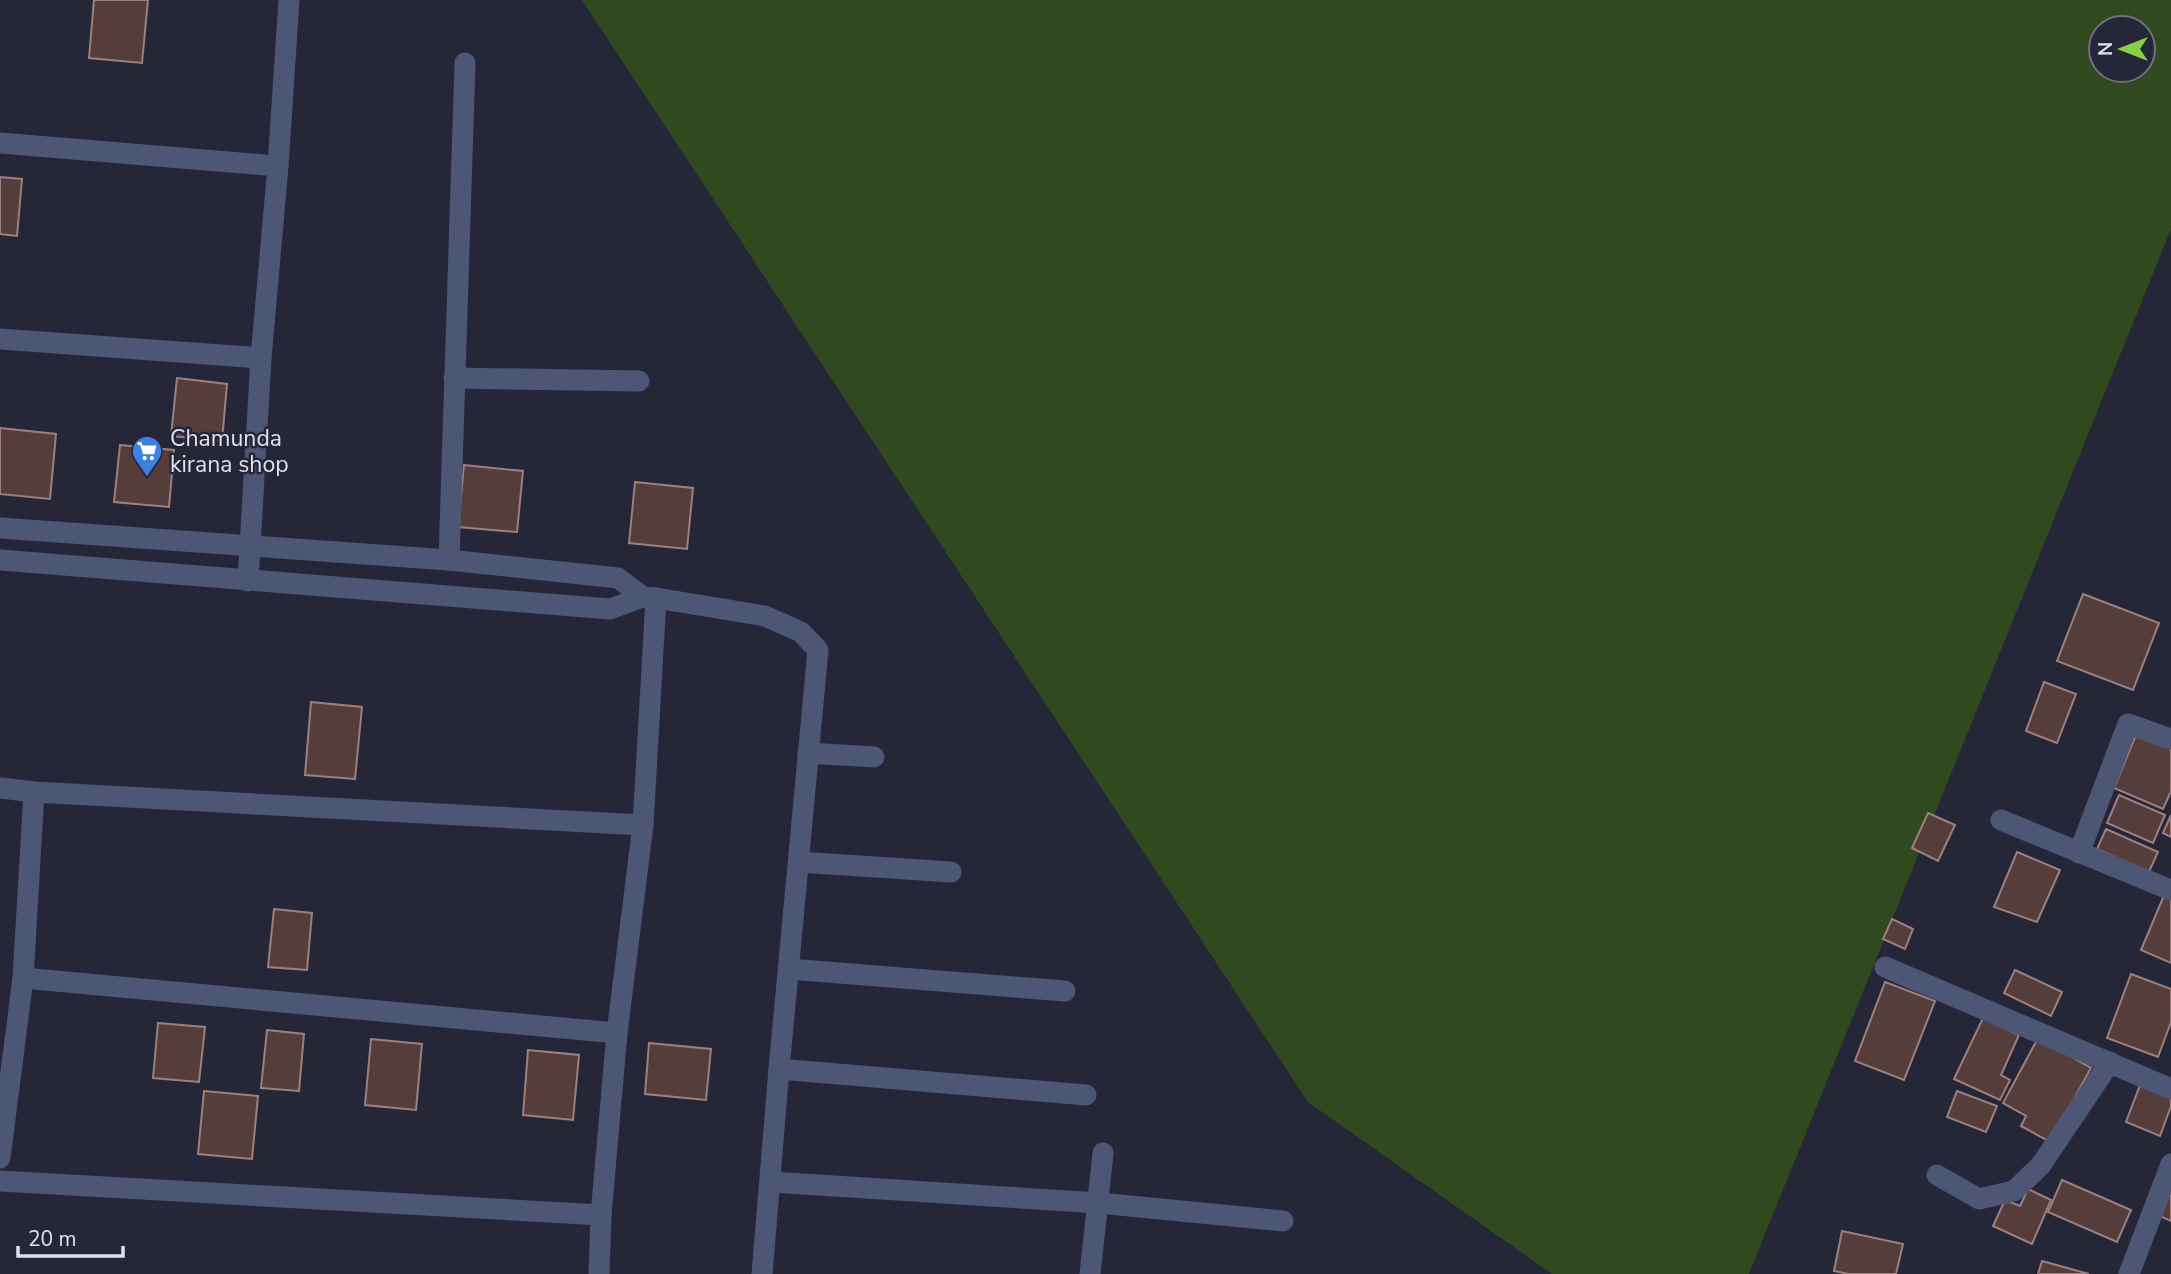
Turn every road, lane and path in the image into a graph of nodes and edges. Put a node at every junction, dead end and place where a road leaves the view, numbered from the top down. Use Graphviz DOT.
graph roads {
  1 [pos="289,0"];
  2 [pos="466,63"];
  3 [pos="0,143"];
  4 [pos="278,166"];
  5 [pos="0,339"];
  6 [pos="261,358"];
  7 [pos="454,379"];
  8 [pos="639,381"];
  9 [pos="0,528"];
  10 [pos="250,546"];
  11 [pos="0,560"];
  12 [pos="449,560"];
  13 [pos="248,581"];
  14 [pos="650,597"];
  15 [pos="2171,739"];
  16 [pos="808,753"];
  17 [pos="874,757"];
  18 [pos="0,788"];
  19 [pos="34,792"];
  20 [pos="2001,820"];
  21 [pos="643,825"];
  22 [pos="2079,853"];
  23 [pos="799,862"];
  24 [pos="951,872"];
  25 [pos="2171,890"];
  26 [pos="1885,967"];
  27 [pos="789,969"];
  28 [pos="23,978"];
  29 [pos="1065,991"];
  30 [pos="617,1033"];
  31 [pos="2110,1062"];
  32 [pos="779,1069"];
  33 [pos="2171,1089"];
  34 [pos="1086,1095"];
  35 [pos="1103,1153"];
  36 [pos="0,1158"];
  37 [pos="2171,1164"];
  38 [pos="1937,1175"];
  39 [pos="0,1181"];
  40 [pos="771,1182"];
  41 [pos="1100,1203"];
  42 [pos="601,1215"];
  43 [pos="1283,1221"];
  44 [pos="599,1274"];
  45 [pos="762,1274"];
  46 [pos="1090,1274"];
  47 [pos="2129,1274"];
  1 -- 4 [label="street"];
  2 -- 7 [label="street"];
  3 -- 4 [label="street"];
  4 -- 6 [label="street"];
  5 -- 6 [label="street"];
  6 -- 10 [label="street"];
  7 -- 8 [label="street"];
  7 -- 12 [label="street"];
  9 -- 10 [label="street"];
  10 -- 12 [label="street"];
  10 -- 13 [label="street"];
  11 -- 13 [label="street"];
  12 -- 14 [label="street"];
  13 -- 14 [label="street"];
  14 -- 16 [label="street"];
  14 -- 21 [label="street"];
  15 -- 22 [label="street"];
  16 -- 17 [label="street"];
  16 -- 23 [label="street"];
  18 -- 19 [label="street"];
  19 -- 21 [label="street"];
  19 -- 28 [label="street"];
  20 -- 22 [label="street"];
  21 -- 30 [label="street"];
  22 -- 25 [label="street"];
  23 -- 24 [label="street"];
  23 -- 27 [label="street"];
  26 -- 31 [label="street"];
  27 -- 29 [label="street"];
  27 -- 32 [label="street"];
  28 -- 30 [label="street"];
  28 -- 36 [label="street"];
  30 -- 42 [label="street"];
  31 -- 33 [label="street"];
  31 -- 38 [label="street"];
  32 -- 34 [label="street"];
  32 -- 40 [label="street"];
  35 -- 41 [label="street"];
  37 -- 47 [label="street"];
  39 -- 42 [label="street"];
  40 -- 41 [label="street"];
  40 -- 45 [label="street"];
  41 -- 43 [label="street"];
  41 -- 46 [label="street"];
  42 -- 44 [label="street"];
}
